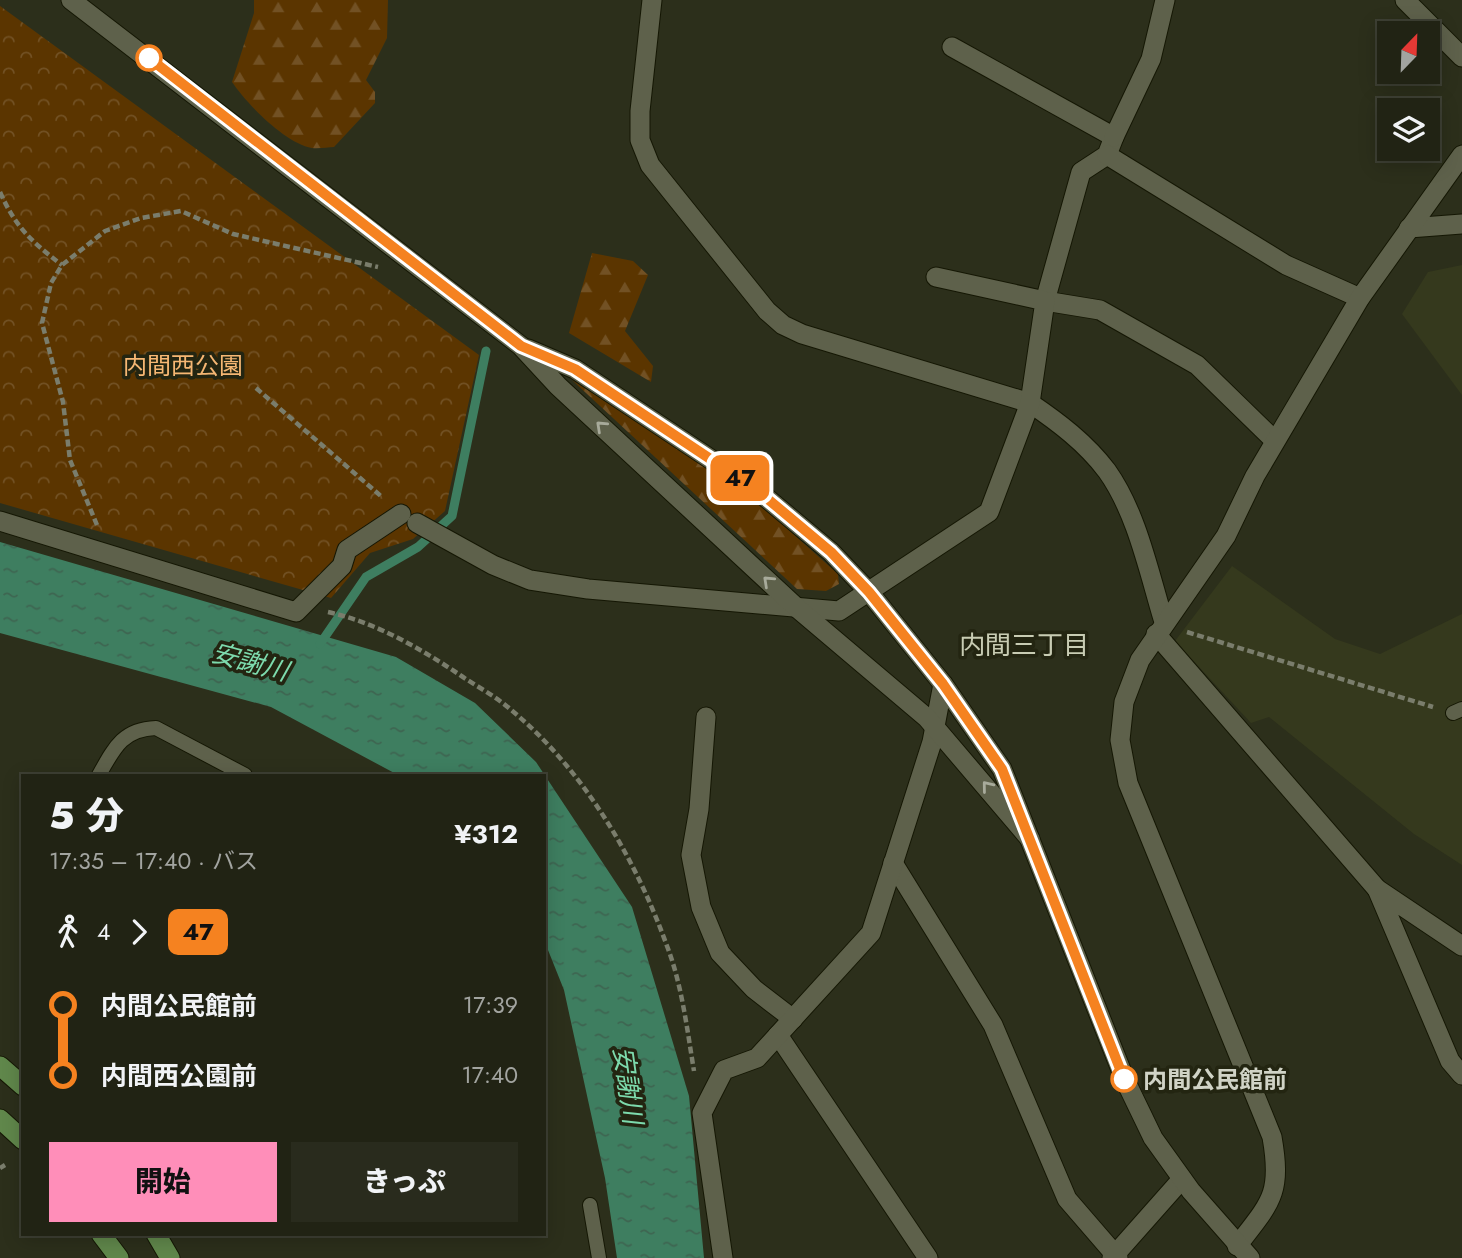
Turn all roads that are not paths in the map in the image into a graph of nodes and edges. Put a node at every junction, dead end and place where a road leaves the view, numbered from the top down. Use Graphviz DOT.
graph roads {
  1 [pos="71,0"];
  2 [pos="652,0"];
  3 [pos="1165,0"];
  4 [pos="1405,0"];
  5 [pos="952,47"];
  6 [pos="1462,57"];
  7 [pos="1110,146"];
  8 [pos="1462,155"];
  9 [pos="1462,224"];
  10 [pos="1409,228"];
  11 [pos="936,277"];
  12 [pos="1360,298"];
  13 [pos="1045,301"];
  14 [pos="521,346"];
  15 [pos="1030,403"];
  16 [pos="1275,441"];
  17 [pos="0,521"];
  18 [pos="869,592"];
  19 [pos="797,608"];
  20 [pos="1160,628"];
  21 [pos="943,684"];
  22 [pos="706,717"];
  23 [pos="936,727"];
  24 [pos="100,774"];
  25 [pos="243,774"];
  26 [pos="1030,839"];
  27 [pos="893,863"];
  28 [pos="1377,888"];
  29 [pos="1462,946"];
  30 [pos="793,1019"];
  31 [pos="778,1035"];
  32 [pos="0,1066"];
  33 [pos="1462,1075"];
  34 [pos="21,1084"];
  35 [pos="0,1119"];
  36 [pos="21,1138"];
  37 [pos="1182,1179"];
  38 [pos="590,1205"];
  39 [pos="102,1236"];
  40 [pos="157,1236"];
  41 [pos="1243,1252"];
  42 [pos="1115,1257"];
  43 [pos="119,1258"];
  44 [pos="170,1258"];
  45 [pos="598,1258"];
  46 [pos="723,1258"];
  47 [pos="928,1258"];
  1 -- 14 [label="street"];
  2 -- 15 [label="street"];
  3 -- 7 [label="street"];
  4 -- 6 [label="street"];
  5 -- 7 [label="street"];
  7 -- 12 [label="street"];
  7 -- 13 [label="street"];
  8 -- 10 [label="street"];
  9 -- 10 [label="street"];
  10 -- 12 [label="street"];
  11 -- 13 [label="street"];
  12 -- 16 [label="street"];
  13 -- 15 [label="street"];
  13 -- 16 [label="street"];
  14 -- 18 [label="street"];
  19 -- 14 [label="street, one-way"];
  15 -- 18 [label="street"];
  15 -- 20 [label="street"];
  16 -- 20 [label="street"];
  17 -- 19 [label="street"];
  18 -- 19 [label="street"];
  18 -- 21 [label="street"];
  19 -- 23 [label="street"];
  20 -- 28 [label="street"];
  20 -- 41 [label="street"];
  21 -- 23 [label="street"];
  21 -- 26 [label="street"];
  22 -- 30 [label="street"];
  26 -- 23 [label="street, one-way"];
  23 -- 27 [label="street"];
  24 -- 25 [label="lane"];
  26 -- 37 [label="street"];
  27 -- 30 [label="street"];
  27 -- 42 [label="street"];
  28 -- 29 [label="street"];
  28 -- 33 [label="street"];
  30 -- 31 [label="street"];
  31 -- 46 [label="street"];
  31 -- 47 [label="street"];
  32 -- 34 [label="main road"];
  35 -- 36 [label="main road"];
  37 -- 41 [label="street"];
  37 -- 42 [label="street"];
  38 -- 45 [label="lane"];
  39 -- 43 [label="main road"];
  40 -- 44 [label="main road"];
}
